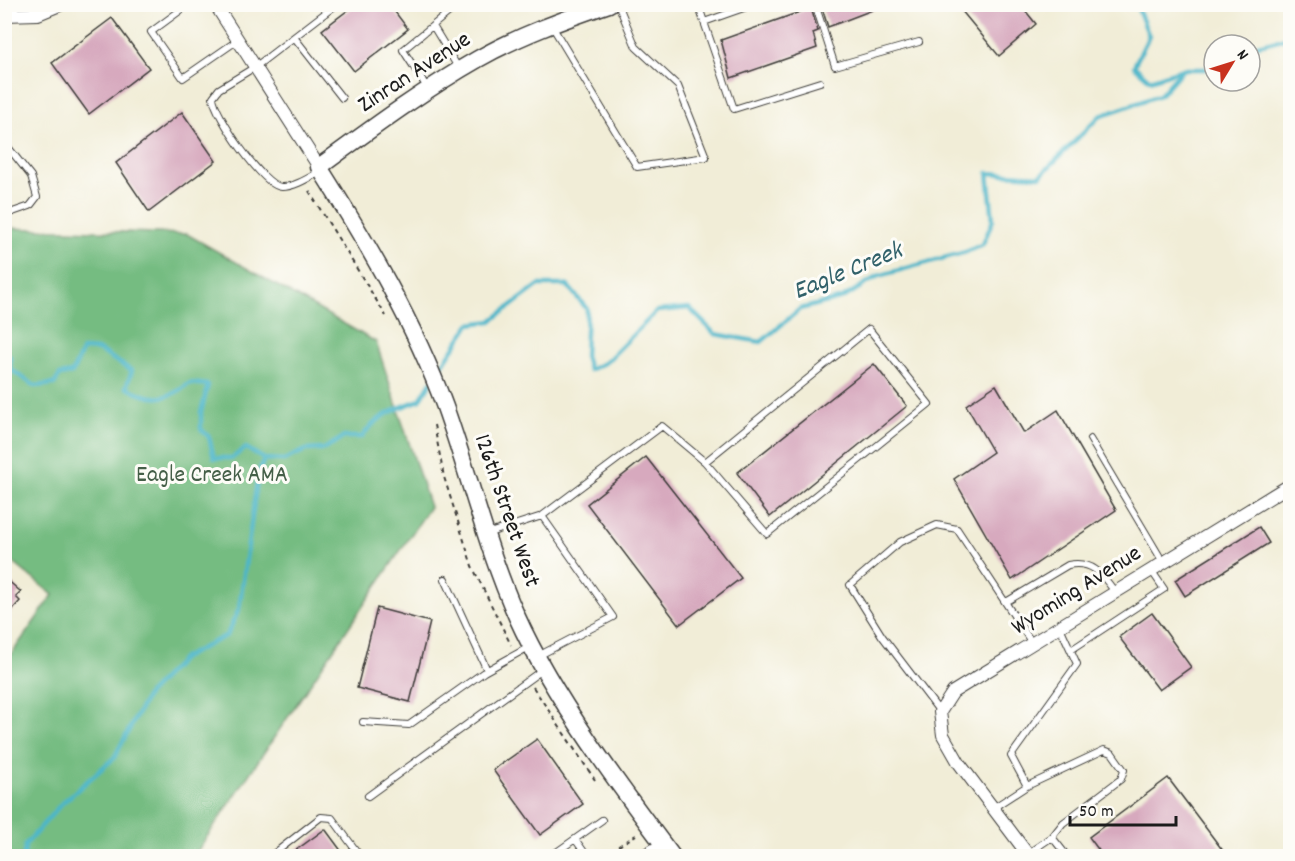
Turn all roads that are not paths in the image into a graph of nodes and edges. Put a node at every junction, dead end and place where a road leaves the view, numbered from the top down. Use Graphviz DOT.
graph roads {
  1 [pos="62,4"];
  2 [pos="189,4"];
  3 [pos="214,4"];
  4 [pos="337,4"];
  5 [pos="459,4"];
  6 [pos="609,4"];
  7 [pos="618,4"];
  8 [pos="698,4"];
  9 [pos="755,4"];
  10 [pos="815,4"];
  11 [pos="34,9"];
  12 [pos="4,15"];
  13 [pos="704,22"];
  14 [pos="552,25"];
  15 [pos="433,26"];
  16 [pos="294,37"];
  17 [pos="238,40"];
  18 [pos="919,42"];
  19 [pos="255,67"];
  20 [pos="460,70"];
  21 [pos="820,82"];
  22 [pos="428,90"];
  23 [pos="342,98"];
  24 [pos="4,142"];
  25 [pos="320,169"];
  26 [pos="4,215"];
  27 [pos="1090,439"];
  28 [pos="705,462"];
  29 [pos="1290,484"];
  30 [pos="542,516"];
  31 [pos="486,534"];
  32 [pos="1163,562"];
  33 [pos="1151,570"];
  34 [pos="445,579"];
  35 [pos="1115,592"];
  36 [pos="1006,602"];
  37 [pos="1060,627"];
  38 [pos="1032,644"];
  39 [pos="1071,650"];
  40 [pos="539,656"];
  41 [pos="487,670"];
  42 [pos="940,712"];
  43 [pos="363,722"];
  44 [pos="1027,786"];
  45 [pos="368,796"];
  46 [pos="993,808"];
  47 [pos="602,820"];
  48 [pos="1052,837"];
  49 [pos="575,840"];
  50 [pos="667,850"];
  51 [pos="1028,855"];
  52 [pos="271,856"];
  53 [pos="360,856"];
  54 [pos="551,856"];
  55 [pos="586,856"];
  56 [pos="644,856"];
  57 [pos="1067,856"];
  1 -- 11 [label="street"];
  2 -- 17 [label="lane"];
  3 -- 17 [label="street"];
  4 -- 16 [label="lane"];
  5 -- 15 [label="lane"];
  6 -- 14 [label="street, Zinran Avenue"];
  7 -- 14 [label="lane"];
  8 -- 13 [label="lane"];
  9 -- 13 [label="lane"];
  10 -- 18 [label="lane"];
  11 -- 12 [label="street"];
  13 -- 21 [label="lane"];
  14 -- 20 [label="street, Zinran Avenue"];
  15 -- 20 [label="lane"];
  15 -- 22 [label="lane"];
  16 -- 19 [label="lane"];
  16 -- 23 [label="lane"];
  17 -- 19 [label="street"];
  19 -- 25 [label="street"];
  19 -- 25 [label="lane"];
  20 -- 22 [label="street, Zinran Avenue"];
  22 -- 25 [label="street, Zinran Avenue"];
  24 -- 26 [label="lane"];
  25 -- 31 [label="street, 126th Street West"];
  27 -- 32 [label="lane"];
  28 -- 28 [label="lane"];
  28 -- 30 [label="lane"];
  29 -- 32 [label="street, Wyoming Avenue"];
  30 -- 31 [label="lane"];
  30 -- 40 [label="lane"];
  31 -- 40 [label="street, 126th Street West"];
  32 -- 33 [label="street, Wyoming Avenue"];
  33 -- 35 [label="street, Wyoming Avenue"];
  33 -- 39 [label="lane"];
  34 -- 41 [label="lane"];
  35 -- 36 [label="lane"];
  35 -- 37 [label="street, Wyoming Avenue"];
  36 -- 38 [label="lane"];
  36 -- 42 [label="lane"];
  37 -- 38 [label="street, Wyoming Avenue"];
  37 -- 39 [label="lane"];
  38 -- 42 [label="street, Wyoming Avenue"];
  39 -- 44 [label="lane"];
  40 -- 41 [label="lane"];
  40 -- 45 [label="lane"];
  40 -- 50 [label="street, 126th Street West"];
  41 -- 43 [label="lane"];
  42 -- 46 [label="street"];
  44 -- 46 [label="lane"];
  44 -- 48 [label="lane"];
  46 -- 51 [label="street"];
  47 -- 49 [label="lane"];
  48 -- 51 [label="lane"];
  48 -- 57 [label="lane"];
  49 -- 54 [label="lane"];
  49 -- 55 [label="lane"];
  50 -- 56 [label="street"];
  52 -- 53 [label="lane"];
}
